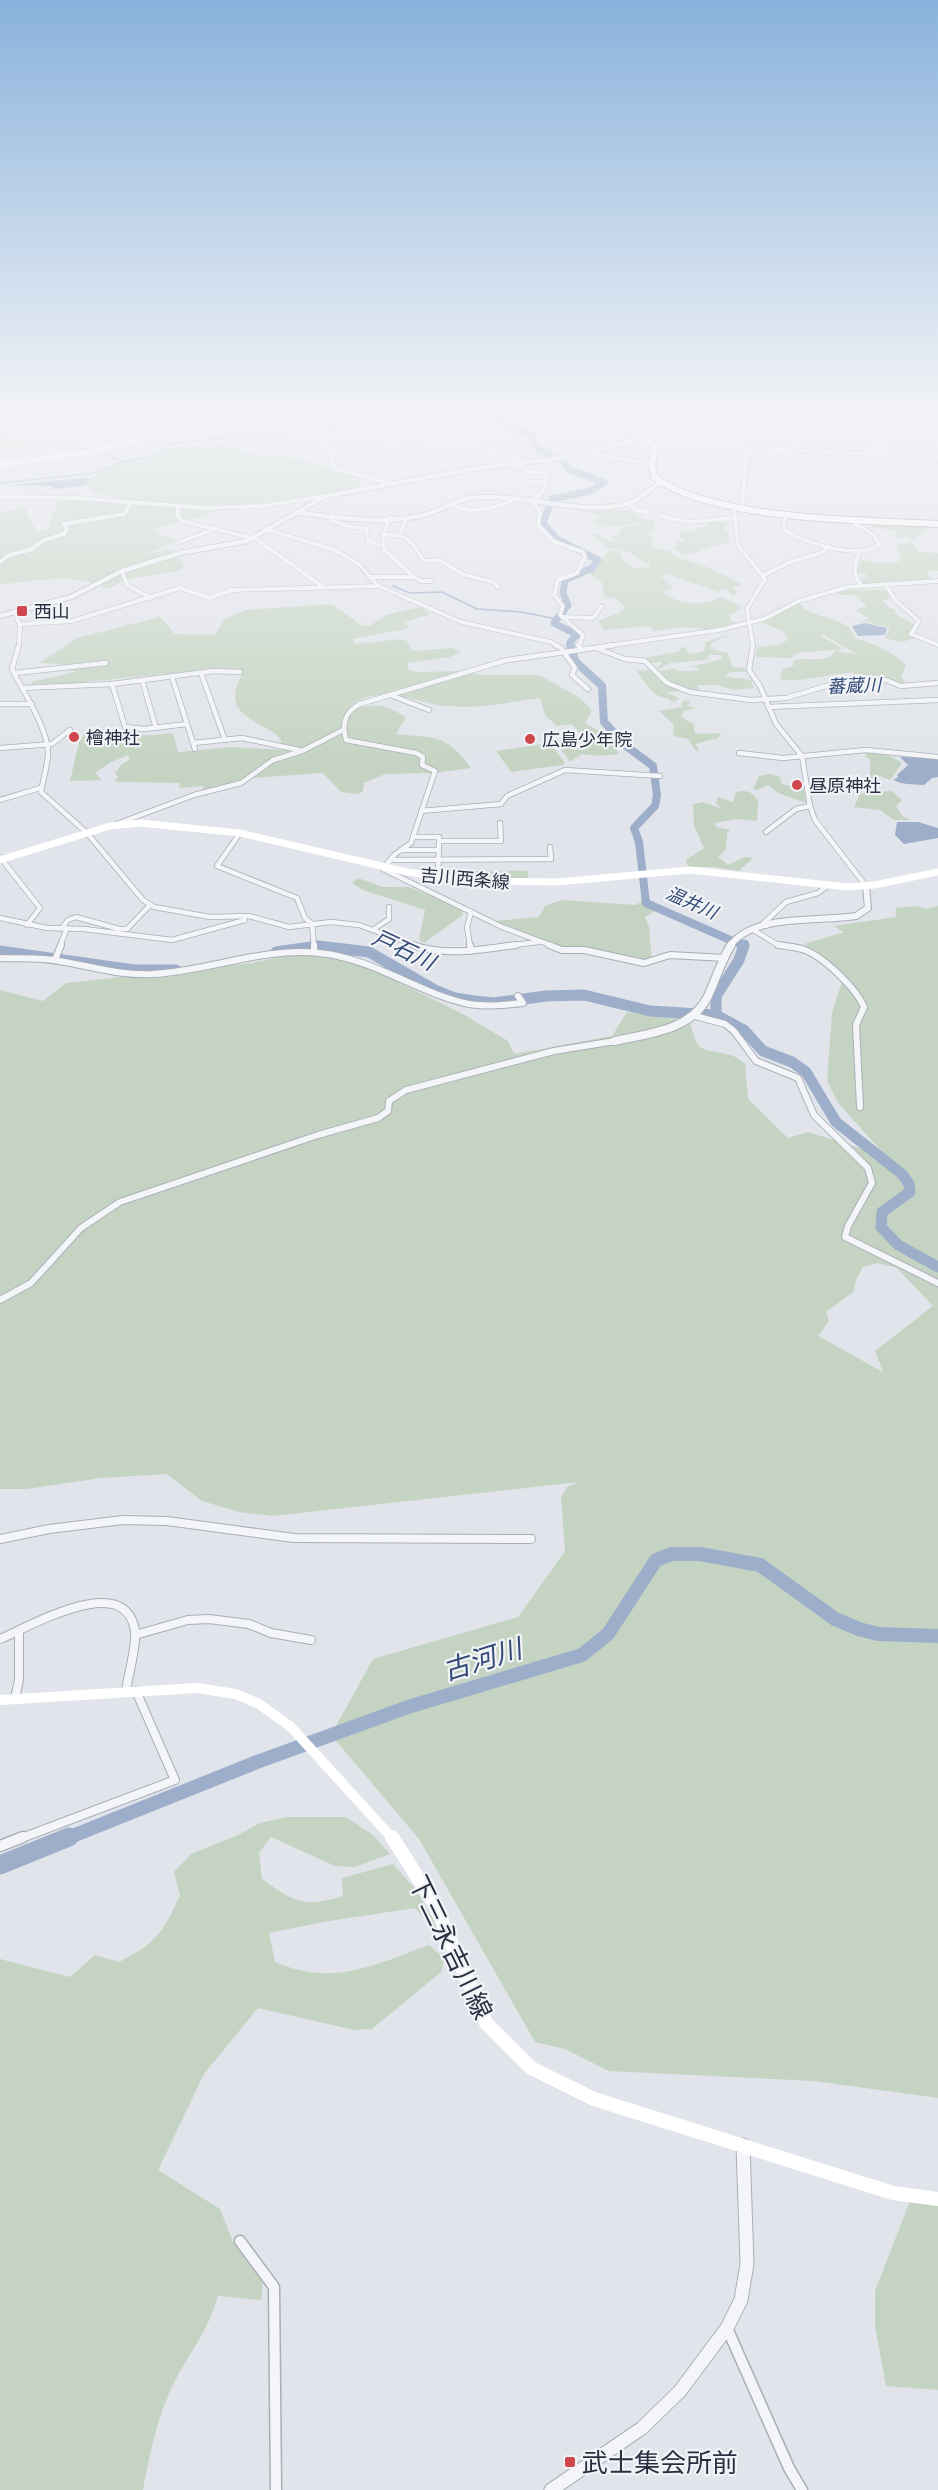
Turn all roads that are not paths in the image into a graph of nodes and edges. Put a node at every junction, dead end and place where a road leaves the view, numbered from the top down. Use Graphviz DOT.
graph roads {
  1 [pos="67,529"];
  2 [pos="266,529"];
  3 [pos="366,529"];
  4 [pos="385,529"];
  5 [pos="402,529"];
  6 [pos="542,529"];
  7 [pos="735,529"];
  8 [pos="785,529"];
  9 [pos="865,529"];
  10 [pos="212,530"];
  11 [pos="400,534"];
  12 [pos="383,535"];
  13 [pos="251,539"];
  14 [pos="180,542"];
  15 [pos="383,546"];
  16 [pos="830,546"];
  17 [pos="861,550"];
  18 [pos="0,562"];
  19 [pos="122,571"];
  20 [pos="764,575"];
  21 [pos="414,576"];
  22 [pos="370,577"];
  23 [pos="432,581"];
  24 [pos="938,581"];
  25 [pos="885,584"];
  26 [pos="379,586"];
  27 [pos="862,586"];
  28 [pos="323,587"];
  29 [pos="498,587"];
  30 [pos="151,598"];
  31 [pos="602,606"];
  32 [pos="15,612"];
  33 [pos="0,616"];
  34 [pos="565,617"];
  35 [pos="748,623"];
  36 [pos="23,624"];
  37 [pos="938,645"];
  38 [pos="596,648"];
  39 [pos="579,651"];
  40 [pos="564,654"];
  41 [pos="106,663"];
  42 [pos="240,672"];
  43 [pos="15,673"];
  44 [pos="201,673"];
  45 [pos="172,677"];
  46 [pos="142,680"];
  47 [pos="938,683"];
  48 [pos="112,684"];
  49 [pos="22,688"];
  50 [pos="588,689"];
  51 [pos="393,696"];
  52 [pos="765,700"];
  53 [pos="938,700"];
  54 [pos="0,704"];
  55 [pos="32,704"];
  56 [pos="768,707"];
  57 [pos="429,710"];
  58 [pos="187,724"];
  59 [pos="156,728"];
  60 [pos="70,730"];
  61 [pos="343,730"];
  62 [pos="225,740"];
  63 [pos="46,745"];
  64 [pos="0,748"];
  65 [pos="302,751"];
  66 [pos="739,753"];
  67 [pos="802,756"];
  68 [pos="938,757"];
  69 [pos="660,776"];
  70 [pos="40,789"];
  71 [pos="0,800"];
  72 [pos="810,806"];
  73 [pos="421,812"];
  74 [pos="500,823"];
  75 [pos="114,825"];
  76 [pos="766,832"];
  77 [pos="87,833"];
  78 [pos="240,833"];
  79 [pos="413,837"];
  80 [pos="439,841"];
  81 [pos="550,847"];
  82 [pos="401,850"];
  83 [pos="439,850"];
  84 [pos="1,859"];
  85 [pos="390,860"];
  86 [pos="440,861"];
  87 [pos="385,867"];
  88 [pos="938,872"];
  89 [pos="438,877"];
  90 [pos="866,886"];
  91 [pos="826,887"];
  92 [pos="150,905"];
  93 [pos="389,907"];
  94 [pos="471,912"];
  95 [pos="0,918"];
  96 [pos="312,924"];
  97 [pos="27,925"];
  98 [pos="282,926"];
  99 [pos="766,926"];
  100 [pos="65,928"];
  101 [pos="374,929"];
  102 [pos="752,929"];
  103 [pos="539,942"];
  104 [pos="313,947"];
  105 [pos="471,951"];
  106 [pos="0,958"];
  107 [pos="725,958"];
  108 [pos="55,960"];
  109 [pos="519,996"];
  110 [pos="695,1017"];
  111 [pos="615,1041"];
  112 [pos="860,1107"];
  113 [pos="938,1283"];
  114 [pos="0,1300"];
  115 [pos="0,1539"];
  116 [pos="531,1539"];
  117 [pos="19,1633"];
  118 [pos="135,1635"];
  119 [pos="0,1639"];
  120 [pos="311,1640"];
  121 [pos="131,1691"];
  122 [pos="15,1698"];
  123 [pos="0,1700"];
  124 [pos="0,1846"];
  125 [pos="743,2144"];
  126 [pos="938,2199"];
  127 [pos="240,2241"];
  128 [pos="727,2328"];
  129 [pos="276,2490"];
  130 [pos="551,2490"];
  131 [pos="802,2490"];
  1 -- 18 [label="street"];
  2 -- 13 [label="street"];
  2 -- 22 [label="street"];
  3 -- 15 [label="street"];
  4 -- 12 [label="street"];
  5 -- 11 [label="street"];
  6 -- 34 [label="street"];
  7 -- 20 [label="street"];
  8 -- 16 [label="street"];
  9 -- 17 [label="street"];
  10 -- 13 [label="street"];
  10 -- 14 [label="street"];
  11 -- 12 [label="street"];
  11 -- 29 [label="street"];
  12 -- 15 [label="street"];
  13 -- 19 [label="street"];
  13 -- 28 [label="street"];
  15 -- 21 [label="street"];
  16 -- 17 [label="street"];
  16 -- 20 [label="street"];
  17 -- 27 [label="street"];
  19 -- 30 [label="street"];
  19 -- 32 [label="street"];
  20 -- 35 [label="street"];
  21 -- 22 [label="street"];
  21 -- 23 [label="street"];
  22 -- 26 [label="street"];
  24 -- 25 [label="street"];
  25 -- 27 [label="street"];
  25 -- 37 [label="street"];
  26 -- 28 [label="street"];
  26 -- 40 [label="street"];
  27 -- 35 [label="street"];
  28 -- 30 [label="street"];
  30 -- 36 [label="street"];
  31 -- 34 [label="street"];
  32 -- 33 [label="street"];
  32 -- 43 [label="street"];
  34 -- 39 [label="street"];
  35 -- 38 [label="street"];
  35 -- 52 [label="street"];
  38 -- 39 [label="street"];
  38 -- 52 [label="street"];
  39 -- 40 [label="street"];
  40 -- 50 [label="street"];
  40 -- 51 [label="street"];
  41 -- 43 [label="street"];
  42 -- 44 [label="street"];
  43 -- 49 [label="street"];
  44 -- 45 [label="street"];
  44 -- 62 [label="street"];
  45 -- 46 [label="street"];
  45 -- 58 [label="street"];
  46 -- 48 [label="street"];
  46 -- 59 [label="street"];
  47 -- 52 [label="street"];
  48 -- 49 [label="street"];
  48 -- 59 [label="street"];
  49 -- 55 [label="street"];
  51 -- 57 [label="street"];
  51 -- 61 [label="street"];
  52 -- 56 [label="street"];
  53 -- 56 [label="street"];
  54 -- 55 [label="street"];
  55 -- 63 [label="street"];
  56 -- 67 [label="street"];
  58 -- 59 [label="street"];
  58 -- 62 [label="street"];
  60 -- 63 [label="street"];
  61 -- 65 [label="street"];
  61 -- 73 [label="street"];
  62 -- 65 [label="street"];
  63 -- 64 [label="street"];
  63 -- 70 [label="street"];
  65 -- 75 [label="street"];
  66 -- 67 [label="street"];
  67 -- 68 [label="street"];
  67 -- 72 [label="street"];
  69 -- 73 [label="street"];
  70 -- 71 [label="street"];
  70 -- 77 [label="street"];
  72 -- 76 [label="street"];
  72 -- 90 [label="street"];
  73 -- 79 [label="street"];
  74 -- 80 [label="street"];
  75 -- 77 [label="main road, 吉川西条線"];
  75 -- 78 [label="main road, 吉川西条線"];
  77 -- 84 [label="main road, 吉川西条線"];
  77 -- 92 [label="street"];
  78 -- 87 [label="main road, 吉川西条線"];
  78 -- 96 [label="street"];
  79 -- 80 [label="street"];
  79 -- 82 [label="street"];
  80 -- 83 [label="street"];
  81 -- 86 [label="street"];
  82 -- 83 [label="street"];
  82 -- 85 [label="street"];
  83 -- 86 [label="street"];
  84 -- 97 [label="street"];
  85 -- 86 [label="street"];
  85 -- 87 [label="street"];
  86 -- 89 [label="street"];
  87 -- 89 [label="main road, 吉川西条線"];
  87 -- 94 [label="street"];
  88 -- 90 [label="main road, 吉川西条線"];
  89 -- 91 [label="main road, 吉川西条線"];
  90 -- 91 [label="main road, 吉川西条線"];
  90 -- 99 [label="street"];
  91 -- 99 [label="street"];
  92 -- 98 [label="street"];
  92 -- 100 [label="street"];
  93 -- 101 [label="street"];
  94 -- 103 [label="street"];
  94 -- 105 [label="street"];
  95 -- 97 [label="street"];
  96 -- 98 [label="street"];
  96 -- 101 [label="street"];
  96 -- 104 [label="street"];
  97 -- 100 [label="street"];
  98 -- 100 [label="street"];
  99 -- 102 [label="street"];
  100 -- 108 [label="street"];
  101 -- 105 [label="street"];
  102 -- 107 [label="street"];
  102 -- 112 [label="street"];
  103 -- 105 [label="street"];
  103 -- 107 [label="street"];
  106 -- 108 [label="street"];
  107 -- 110 [label="street"];
  108 -- 109 [label="street"];
  110 -- 111 [label="street"];
  110 -- 113 [label="street"];
  111 -- 114 [label="street"];
  115 -- 116 [label="street"];
  117 -- 118 [label="street"];
  117 -- 119 [label="street"];
  117 -- 122 [label="street"];
  118 -- 120 [label="street"];
  118 -- 121 [label="street"];
  121 -- 122 [label="main road, 下三永吉川線"];
  121 -- 124 [label="street"];
  121 -- 125 [label="main road, 下三永吉川線"];
  122 -- 123 [label="main road, 下三永吉川線"];
  125 -- 126 [label="main road, 下三永吉川線"];
  125 -- 128 [label="street"];
  127 -- 129 [label="street"];
  128 -- 130 [label="street"];
  128 -- 131 [label="street"];
}
